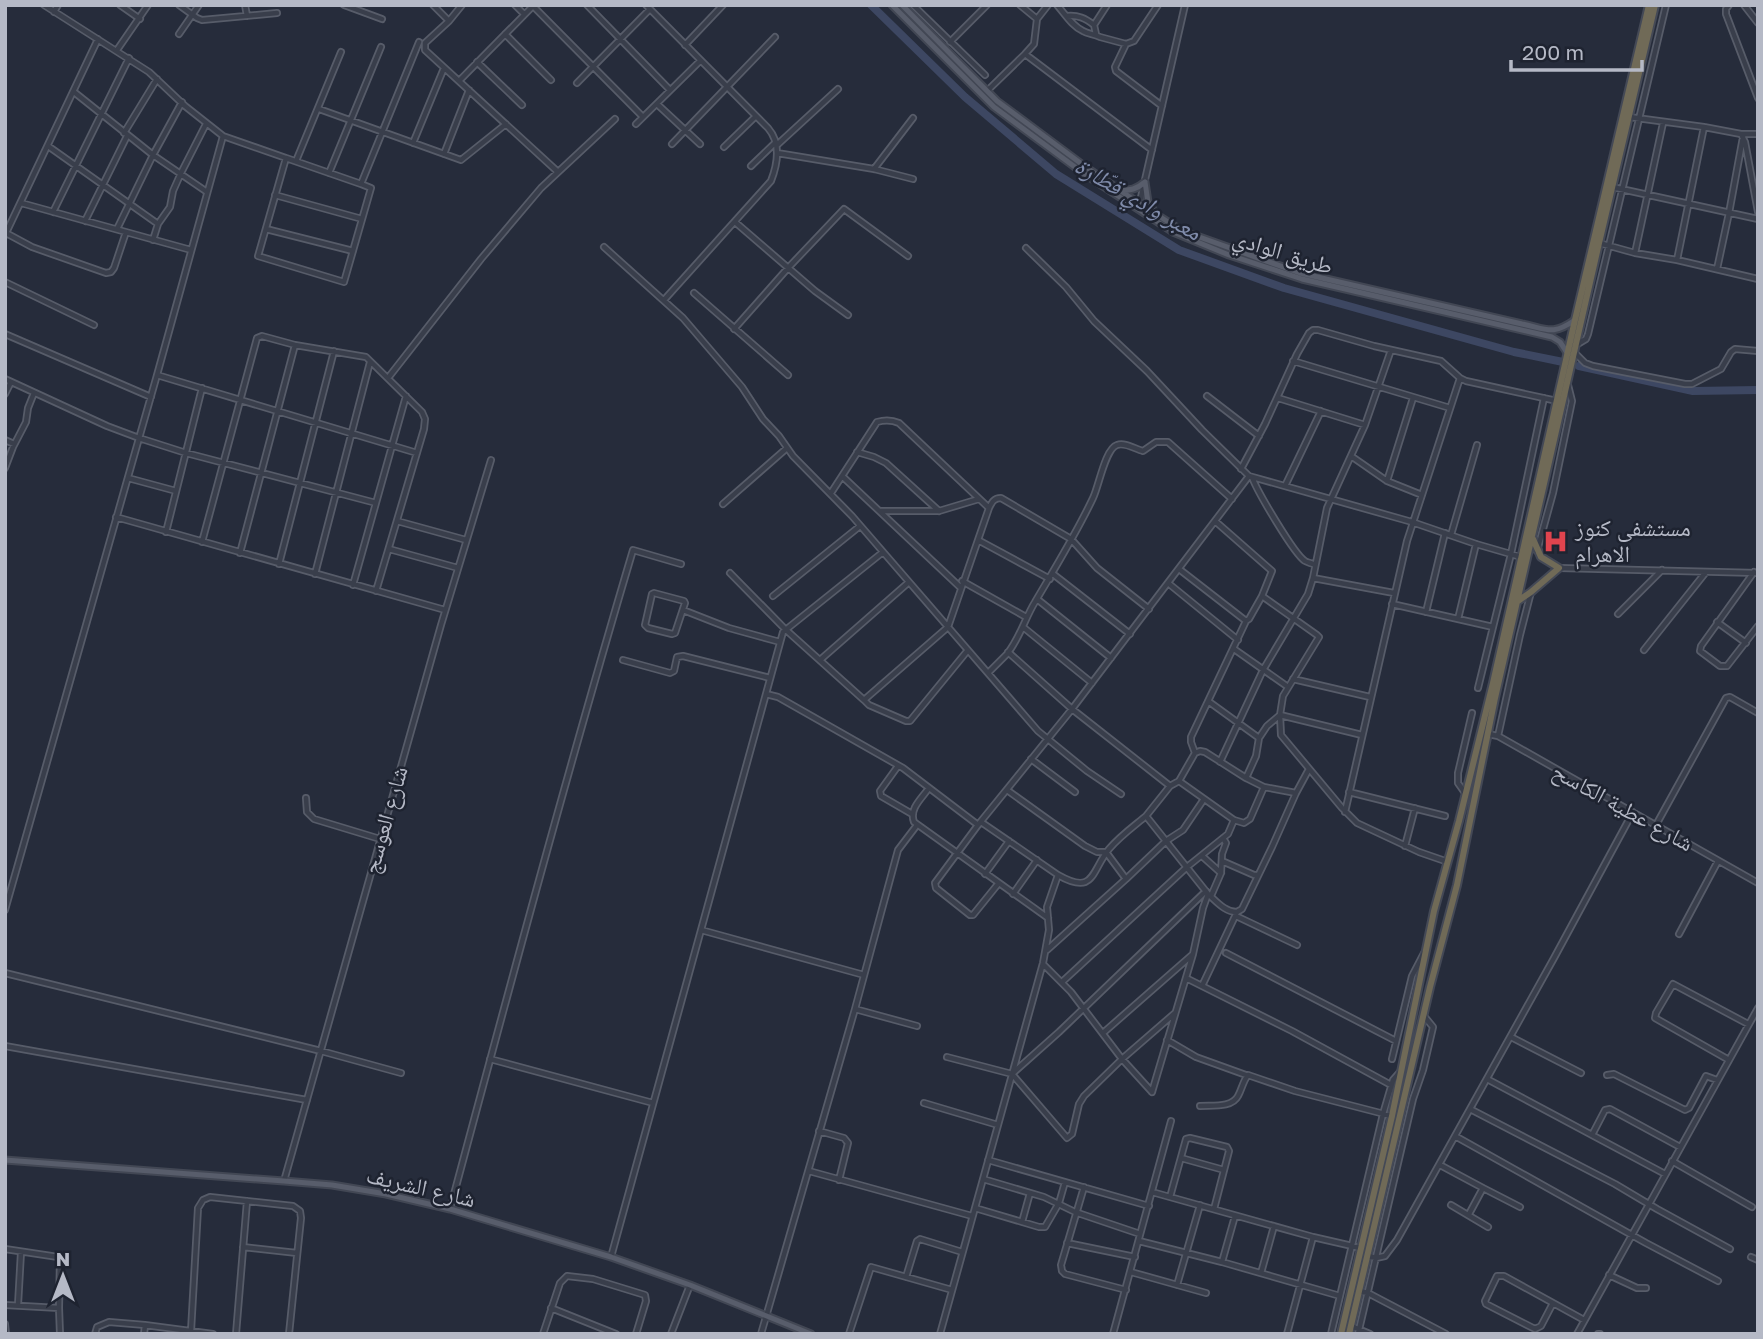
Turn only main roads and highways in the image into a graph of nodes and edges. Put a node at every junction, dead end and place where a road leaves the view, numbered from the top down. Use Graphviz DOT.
graph roads {
  1 [pos="892,5"];
  2 [pos="1649,5"];
  3 [pos="1655,5"];
  4 [pos="903,6"];
  5 [pos="942,50"];
  6 [pos="1118,190"];
  7 [pos="1139,208"];
  8 [pos="1160,217"];
  9 [pos="1314,279"];
  10 [pos="1579,319"];
  11 [pos="1552,334"];
  12 [pos="1573,350"];
  13 [pos="1532,537"];
  14 [pos="1518,601"];
  15 [pos="1442,883"];
  16 [pos="1457,885"];
  17 [pos="1434,911"];
  18 [pos="1449,915"];
  19 [pos="5,1160"];
  20 [pos="811,1334"];
  21 [pos="1341,1334"];
  22 [pos="1349,1334"];
  1 -- 5 [label="main road, طريق الوادي"];
  2 -- 10 [label="highway"];
  3 -- 10 [label="highway"];
  4 -- 5 [label="main road, طريق الوادي"];
  5 -- 6 [label="main road, طريق الوادي"];
  5 -- 7 [label="main road, طريق الوادي"];
  6 -- 7 [label="main road, طريق الوادي"];
  6 -- 8 [label="main road"];
  7 -- 8 [label="main road, طريق الوادي"];
  7 -- 9 [label="main road, طريق الوادي"];
  8 -- 9 [label="main road, طريق الوادي"];
  9 -- 11 [label="main road, طريق الوادي"];
  10 -- 11 [label="main road"];
  10 -- 12 [label="highway"];
  10 -- 12 [label="highway"];
  11 -- 12 [label="main road"];
  12 -- 13 [label="highway"];
  12 -- 15 [label="highway"];
  13 -- 14 [label="highway"];
  13 -- 14 [label="highway"];
  14 -- 16 [label="highway"];
  15 -- 16 [label="highway"];
  15 -- 17 [label="highway"];
  16 -- 18 [label="highway"];
  17 -- 18 [label="highway"];
  17 -- 21 [label="highway"];
  18 -- 22 [label="highway"];
  19 -- 20 [label="main road, شارع الشريف"];
}
